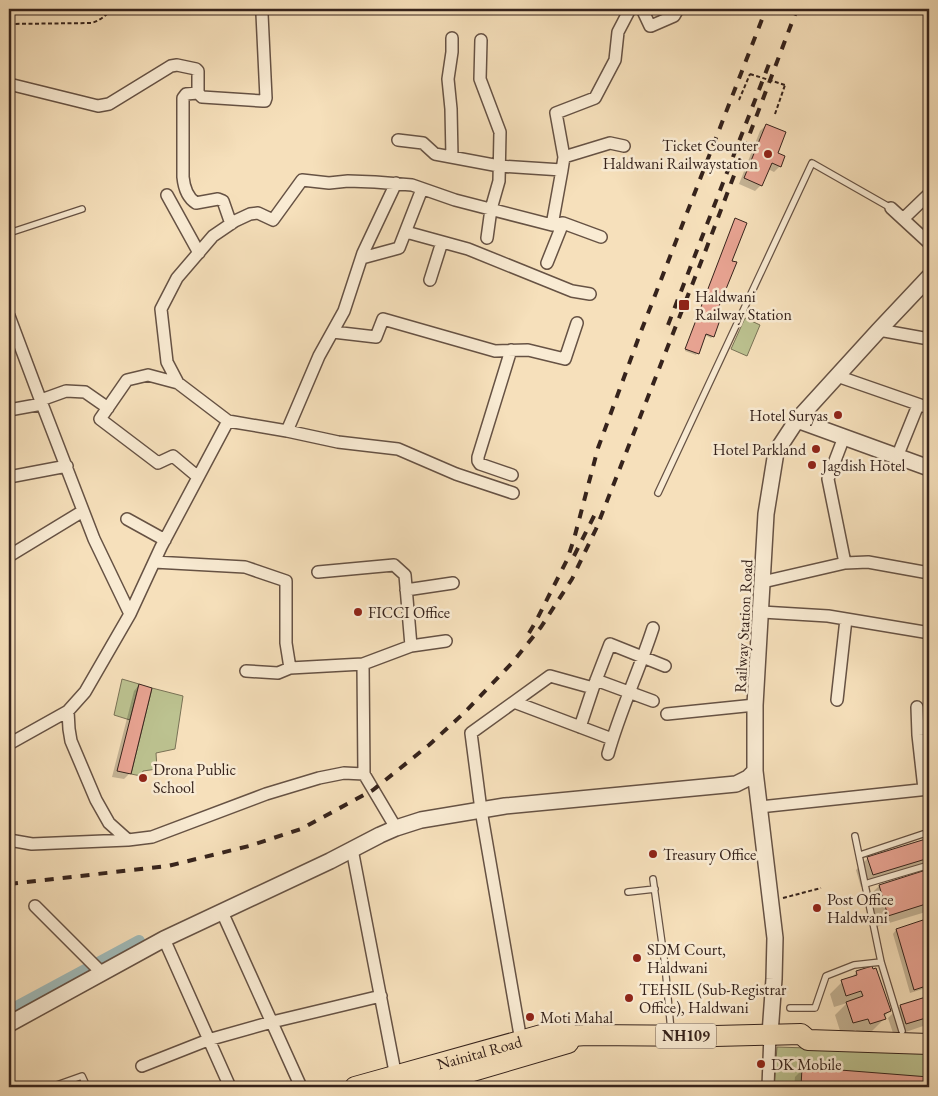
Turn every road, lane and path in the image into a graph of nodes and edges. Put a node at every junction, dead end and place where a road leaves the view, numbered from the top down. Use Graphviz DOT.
graph roads {
  1 [pos="112,9"];
  2 [pos="630,9"];
  3 [pos="642,9"];
  4 [pos="678,9"];
  5 [pos="262,14"];
  6 [pos="9,24"];
  7 [pos="452,38"];
  8 [pos="481,40"];
  9 [pos="9,84"];
  10 [pos="198,93"];
  11 [pos="739,100"];
  12 [pos="775,114"];
  13 [pos="398,140"];
  14 [pos="624,146"];
  15 [pos="452,157"];
  16 [pos="564,157"];
  17 [pos="499,166"];
  18 [pos="562,170"];
  19 [pos="396,183"];
  20 [pos="422,189"];
  21 [pos="929,194"];
  22 [pos="167,195"];
  23 [pos="891,208"];
  24 [pos="82,209"];
  25 [pos="491,209"];
  26 [pos="903,219"];
  27 [pos="231,224"];
  28 [pos="558,224"];
  29 [pos="406,232"];
  30 [pos="9,233"];
  31 [pos="601,237"];
  32 [pos="487,238"];
  33 [pos="442,242"];
  34 [pos="929,243"];
  35 [pos="198,253"];
  36 [pos="362,258"];
  37 [pos="547,263"];
  38 [pos="929,277"];
  39 [pos="430,280"];
  40 [pos="590,294"];
  41 [pos="9,316"];
  42 [pos="577,323"];
  43 [pos="879,330"];
  44 [pos="333,332"];
  45 [pos="929,339"];
  46 [pos="511,350"];
  47 [pos="837,376"];
  48 [pos="178,383"];
  49 [pos="41,402"];
  50 [pos="924,407"];
  51 [pos="108,408"];
  52 [pos="9,410"];
  53 [pos="797,420"];
  54 [pos="228,421"];
  55 [pos="287,431"];
  56 [pos="844,437"];
  57 [pos="897,457"];
  58 [pos="67,466"];
  59 [pos="929,468"];
  60 [pos="512,475"];
  61 [pos="9,477"];
  62 [pos="198,477"];
  63 [pos="513,493"];
  64 [pos="658,493"];
  65 [pos="83,511"];
  66 [pos="127,519"];
  67 [pos="165,540"];
  68 [pos="9,556"];
  69 [pos="154,562"];
  70 [pos="845,563"];
  71 [pos="318,572"];
  72 [pos="929,573"];
  73 [pos="763,582"];
  74 [pos="454,583"];
  75 [pos="406,590"];
  76 [pos="761,612"];
  77 [pos="130,614"];
  78 [pos="846,618"];
  79 [pos="653,628"];
  80 [pos="929,631"];
  81 [pos="446,641"];
  82 [pos="411,646"];
  83 [pos="643,658"];
  84 [pos="363,664"];
  85 [pos="665,666"];
  86 [pos="290,668"];
  87 [pos="246,671"];
  88 [pos="594,684"];
  89 [pos="629,692"];
  90 [pos="837,700"];
  91 [pos="653,701"];
  92 [pos="514,702"];
  93 [pos="755,705"];
  94 [pos="917,707"];
  95 [pos="68,711"];
  96 [pos="668,714"];
  97 [pos="580,727"];
  98 [pos="612,739"];
  99 [pos="9,744"];
  100 [pos="608,754"];
  101 [pos="755,771"];
  102 [pos="364,774"];
  103 [pos="926,789"];
  104 [pos="759,808"];
  105 [pos="481,810"];
  106 [pos="396,828"];
  107 [pos="929,832"];
  108 [pos="856,836"];
  109 [pos="9,840"];
  110 [pos="128,840"];
  111 [pos="352,849"];
  112 [pos="860,855"];
  113 [pos="929,865"];
  114 [pos="654,879"];
  115 [pos="865,884"];
  116 [pos="821,888"];
  117 [pos="655,889"];
  118 [pos="628,892"];
  119 [pos="771,901"];
  120 [pos="35,906"];
  121 [pos="222,912"];
  122 [pos="164,939"];
  123 [pos="881,962"];
  124 [pos="102,973"];
  125 [pos="381,996"];
  126 [pos="790,1008"];
  127 [pos="272,1022"];
  128 [pos="9,1024"];
  129 [pos="902,1031"];
  130 [pos="929,1031"];
  131 [pos="770,1034"];
  132 [pos="801,1034"];
  133 [pos="572,1036"];
  134 [pos="672,1036"];
  135 [pos="208,1040"];
  136 [pos="521,1041"];
  137 [pos="929,1044"];
  138 [pos="142,1066"];
  139 [pos="449,1076"];
  140 [pos="404,1082"];
  141 [pos="51,1087"];
  142 [pos="87,1087"];
  143 [pos="230,1087"];
  144 [pos="301,1087"];
  145 [pos="356,1087"];
  146 [pos="768,1087"];
  1 -- 6 [label="path"];
  2 -- 16 [label="street"];
  3 -- 4 [label="street"];
  5 -- 10 [label="street"];
  7 -- 15 [label="street"];
  8 -- 17 [label="street"];
  9 -- 10 [label="street"];
  10 -- 27 [label="street"];
  11 -- 12 [label="path, bridge"];
  13 -- 15 [label="street"];
  14 -- 16 [label="street"];
  15 -- 17 [label="street"];
  16 -- 18 [label="street"];
  17 -- 18 [label="street"];
  17 -- 25 [label="street"];
  18 -- 28 [label="street"];
  19 -- 20 [label="street"];
  19 -- 27 [label="street"];
  19 -- 36 [label="street"];
  20 -- 25 [label="street"];
  20 -- 29 [label="street"];
  21 -- 26 [label="street"];
  22 -- 35 [label="street"];
  23 -- 26 [label="street"];
  23 -- 64 [label="lane"];
  24 -- 30 [label="lane"];
  25 -- 28 [label="street"];
  25 -- 32 [label="street"];
  26 -- 34 [label="street"];
  27 -- 35 [label="street"];
  28 -- 31 [label="street"];
  28 -- 37 [label="street"];
  29 -- 33 [label="street"];
  29 -- 36 [label="street"];
  33 -- 39 [label="street"];
  33 -- 40 [label="street"];
  35 -- 48 [label="street"];
  36 -- 44 [label="street"];
  38 -- 43 [label="street, Railway Station Road"];
  41 -- 49 [label="street"];
  42 -- 46 [label="street"];
  43 -- 45 [label="street"];
  43 -- 47 [label="street, Railway Station Road"];
  44 -- 46 [label="street"];
  44 -- 55 [label="street"];
  46 -- 60 [label="street"];
  47 -- 50 [label="street"];
  47 -- 53 [label="street, Railway Station Road"];
  48 -- 51 [label="street"];
  48 -- 54 [label="street"];
  49 -- 51 [label="street"];
  49 -- 52 [label="street"];
  49 -- 58 [label="street"];
  50 -- 57 [label="street"];
  51 -- 62 [label="street"];
  53 -- 56 [label="street"];
  53 -- 73 [label="street, Railway Station Road"];
  54 -- 55 [label="street"];
  54 -- 62 [label="street"];
  55 -- 63 [label="street"];
  56 -- 57 [label="street"];
  56 -- 70 [label="street"];
  57 -- 59 [label="street"];
  58 -- 61 [label="street"];
  58 -- 65 [label="street"];
  62 -- 67 [label="street"];
  65 -- 68 [label="street"];
  65 -- 77 [label="street"];
  66 -- 67 [label="street"];
  67 -- 69 [label="street"];
  69 -- 77 [label="street"];
  69 -- 86 [label="street"];
  70 -- 72 [label="street"];
  70 -- 73 [label="street"];
  71 -- 75 [label="street"];
  73 -- 76 [label="street, Railway Station Road"];
  74 -- 75 [label="street"];
  75 -- 82 [label="street"];
  76 -- 78 [label="street"];
  76 -- 93 [label="street, Railway Station Road"];
  77 -- 95 [label="street"];
  78 -- 80 [label="street"];
  78 -- 90 [label="street"];
  79 -- 83 [label="street"];
  81 -- 82 [label="street"];
  82 -- 84 [label="street"];
  83 -- 85 [label="street"];
  83 -- 88 [label="street"];
  83 -- 89 [label="street"];
  84 -- 86 [label="street"];
  84 -- 102 [label="street"];
  86 -- 87 [label="street"];
  88 -- 89 [label="street"];
  88 -- 92 [label="street"];
  88 -- 97 [label="street"];
  89 -- 91 [label="street"];
  89 -- 98 [label="street"];
  92 -- 97 [label="street"];
  92 -- 105 [label="street"];
  93 -- 96 [label="street"];
  93 -- 101 [label="street, Railway Station Road"];
  94 -- 103 [label="street"];
  95 -- 99 [label="street"];
  95 -- 110 [label="street"];
  97 -- 98 [label="street"];
  98 -- 100 [label="street"];
  101 -- 104 [label="street, Railway Station Road"];
  101 -- 105 [label="street"];
  102 -- 106 [label="street"];
  102 -- 110 [label="street"];
  103 -- 104 [label="street"];
  104 -- 119 [label="street, Railway Station Road"];
  105 -- 106 [label="street"];
  105 -- 136 [label="street"];
  106 -- 111 [label="street"];
  107 -- 112 [label="lane"];
  108 -- 112 [label="lane"];
  109 -- 110 [label="street"];
  111 -- 121 [label="street"];
  111 -- 125 [label="street"];
  112 -- 115 [label="lane"];
  113 -- 115 [label="lane"];
  114 -- 117 [label="lane"];
  115 -- 123 [label="lane"];
  116 -- 119 [label="path"];
  117 -- 118 [label="lane"];
  117 -- 134 [label="lane"];
  119 -- 131 [label="street, Railway Station Road"];
  120 -- 124 [label="street"];
  121 -- 122 [label="street"];
  121 -- 127 [label="street"];
  122 -- 124 [label="street"];
  122 -- 135 [label="street"];
  123 -- 126 [label="lane"];
  123 -- 129 [label="lane"];
  124 -- 128 [label="street"];
  125 -- 127 [label="street"];
  125 -- 140 [label="street"];
  127 -- 135 [label="street"];
  127 -- 144 [label="street"];
  129 -- 130 [label="highway, Nainital Road / NH109"];
  129 -- 132 [label="highway, Nainital Road / NH109"];
  131 -- 132 [label="highway, Nainital Road / NH109"];
  131 -- 134 [label="highway, Nainital Road / NH109"];
  131 -- 146 [label="street"];
  132 -- 137 [label="highway, Nainital Road / NH109"];
  133 -- 134 [label="highway, Nainital Road / NH109"];
  133 -- 136 [label="highway, Nainital Road / NH109"];
  133 -- 139 [label="highway, Nainital Road / NH109"];
  135 -- 138 [label="street"];
  135 -- 143 [label="street"];
  136 -- 139 [label="highway, Nainital Road / NH109"];
  139 -- 140 [label="highway, Nainital Road / NH109"];
  140 -- 145 [label="highway, Nainital Road / NH109"];
  141 -- 142 [label="lane"];
}
